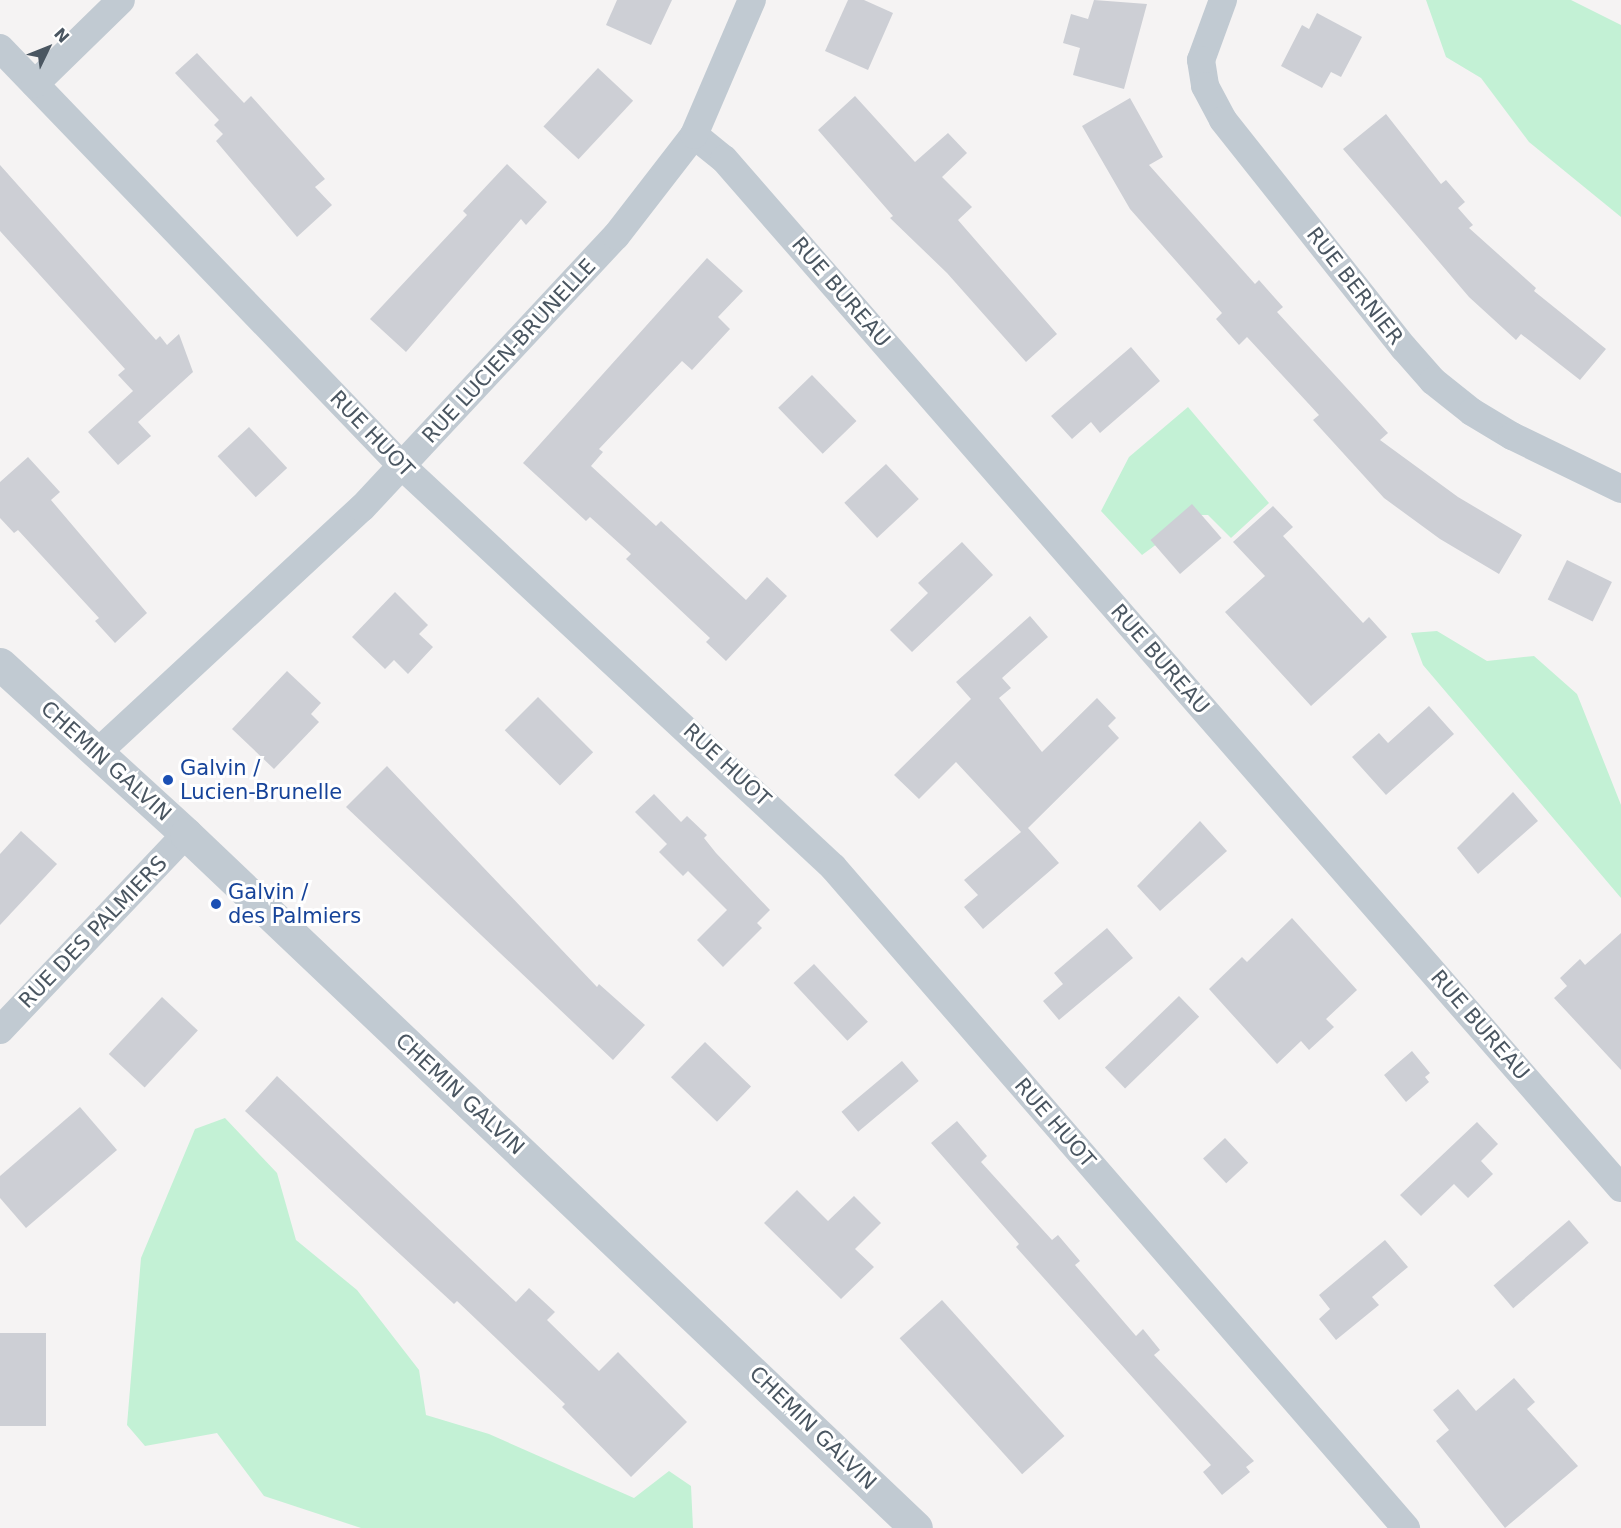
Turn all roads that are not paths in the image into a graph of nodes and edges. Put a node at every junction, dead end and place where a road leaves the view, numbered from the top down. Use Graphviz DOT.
graph roads {
  1 [pos="121,0"];
  2 [pos="752,0"];
  3 [pos="1222,0"];
  4 [pos="0,48"];
  5 [pos="35,84"];
  6 [pos="694,135"];
  7 [pos="402,466"];
  8 [pos="1621,489"];
  9 [pos="0,664"];
  10 [pos="97,753"];
  11 [pos="186,834"];
  12 [pos="0,1029"];
  13 [pos="1621,1188"];
  14 [pos="916,1528"];
  15 [pos="1406,1528"];
  1 -- 5 [label="street"];
  2 -- 6 [label="street, RUE LUCIEN-BRUNELLE"];
  3 -- 8 [label="street, RUE BERNIER"];
  4 -- 5 [label="street, RUE HUOT"];
  5 -- 7 [label="street, RUE HUOT"];
  6 -- 7 [label="street, RUE LUCIEN-BRUNELLE"];
  6 -- 13 [label="street, RUE BUREAU"];
  7 -- 10 [label="street, RUE LUCIEN-BRUNELLE"];
  7 -- 15 [label="street, RUE HUOT"];
  9 -- 10 [label="street, CHEMIN GALVIN"];
  10 -- 11 [label="street, CHEMIN GALVIN"];
  11 -- 12 [label="street, RUE DES PALMIERS"];
  11 -- 14 [label="street, CHEMIN GALVIN"];
}
